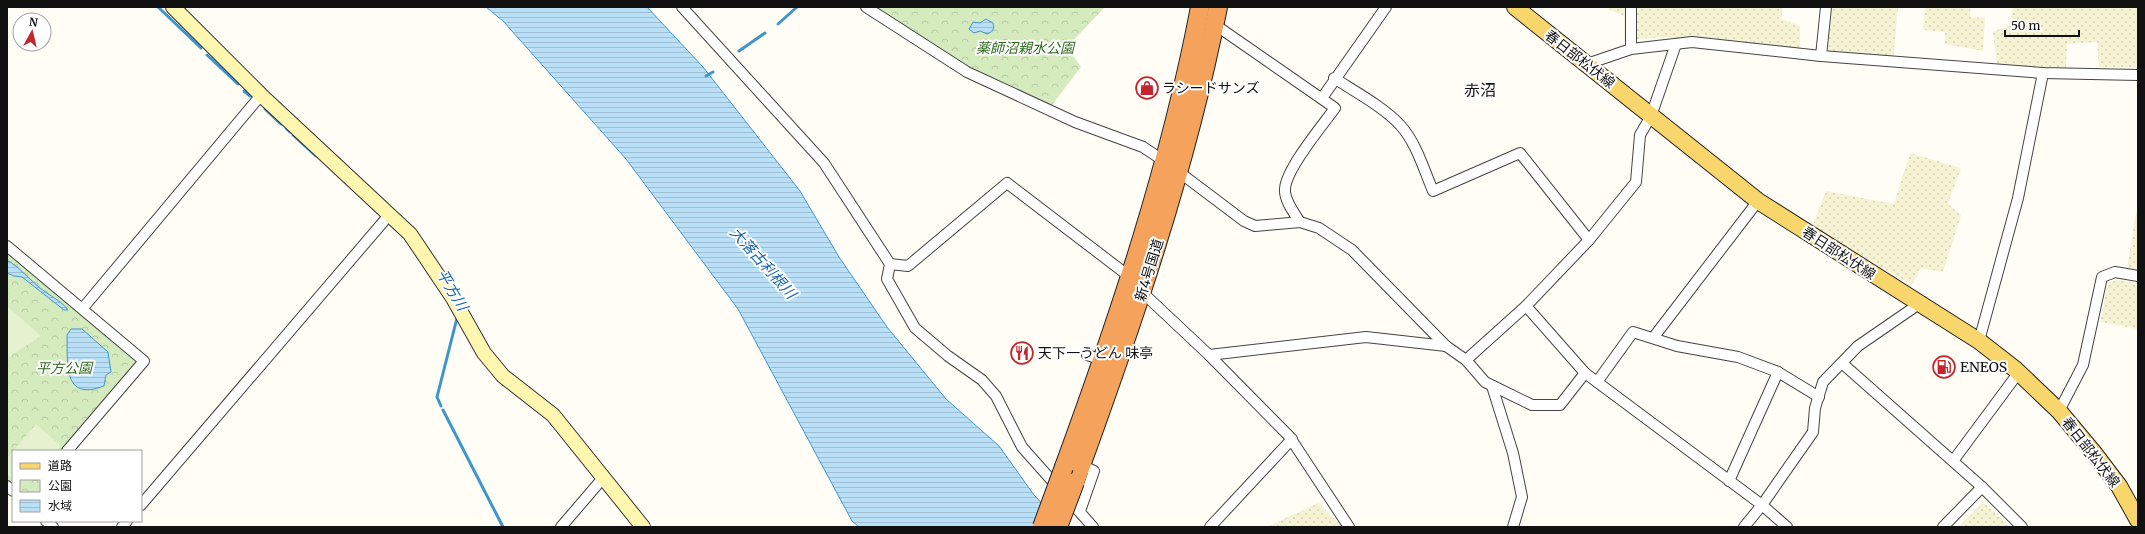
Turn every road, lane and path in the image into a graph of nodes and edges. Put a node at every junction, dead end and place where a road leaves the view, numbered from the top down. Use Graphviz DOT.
graph roads {
  1 [pos="173,7"];
  2 [pos="682,7"];
  3 [pos="866,7"];
  4 [pos="1386,7"];
  5 [pos="1515,7"];
  6 [pos="1631,7"];
  7 [pos="1826,7"];
  8 [pos="1197,9"];
  9 [pos="1216,16"];
  10 [pos="1676,44"];
  11 [pos="1631,49"];
  12 [pos="1821,56"];
  13 [pos="1588,64"];
  14 [pos="2043,73"];
  15 [pos="2138,75"];
  16 [pos="1334,78"];
  17 [pos="261,95"];
  18 [pos="1322,98"];
  19 [pos="1651,116"];
  20 [pos="1164,161"];
  21 [pos="1179,172"];
  22 [pos="1758,201"];
  23 [pos="390,214"];
  24 [pos="1300,222"];
  25 [pos="1589,240"];
  26 [pos="7,246"];
  27 [pos="890,264"];
  28 [pos="2138,276"];
  29 [pos="1130,277"];
  30 [pos="1142,292"];
  31 [pos="1919,304"];
  32 [pos="1526,306"];
  33 [pos="83,308"];
  34 [pos="1653,338"];
  35 [pos="1979,341"];
  36 [pos="1446,346"];
  37 [pos="1209,354"];
  38 [pos="1466,360"];
  39 [pos="1842,364"];
  40 [pos="1778,372"];
  41 [pos="2019,372"];
  42 [pos="1585,373"];
  43 [pos="1596,382"];
  44 [pos="1492,386"];
  45 [pos="1818,397"];
  46 [pos="2059,411"];
  47 [pos="1292,439"];
  48 [pos="68,450"];
  49 [pos="1952,461"];
  50 [pos="1073,466"];
  51 [pos="603,478"];
  52 [pos="1729,481"];
  53 [pos="1982,487"];
  54 [pos="142,504"];
  55 [pos="1762,506"];
  56 [pos="1080,511"];
  57 [pos="2138,520"];
  58 [pos="561,527"];
  59 [pos="643,527"];
  60 [pos="1042,527"];
  61 [pos="1058,527"];
  62 [pos="1093,527"];
  63 [pos="1210,527"];
  64 [pos="1350,527"];
  65 [pos="1513,527"];
  66 [pos="1744,527"];
  67 [pos="1787,527"];
  68 [pos="1943,527"];
  69 [pos="2022,527"];
  1 -- 17 [label="street"];
  2 -- 27 [label="street"];
  3 -- 20 [label="street"];
  4 -- 16 [label="street"];
  5 -- 13 [label="main road, 春日部松伏線"];
  6 -- 11 [label="street"];
  7 -- 12 [label="street"];
  8 -- 20 [label="highway, 新4号国道"];
  9 -- 18 [label="street"];
  9 -- 21 [label="highway, 新4号国道"];
  10 -- 11 [label="street"];
  10 -- 12 [label="street"];
  10 -- 19 [label="street"];
  11 -- 13 [label="street"];
  12 -- 14 [label="street"];
  13 -- 19 [label="main road, 春日部松伏線"];
  14 -- 15 [label="street"];
  14 -- 35 [label="street"];
  16 -- 18 [label="street"];
  16 -- 25 [label="street"];
  17 -- 23 [label="street"];
  17 -- 33 [label="street"];
  18 -- 24 [label="street"];
  19 -- 22 [label="main road, 春日部松伏線"];
  19 -- 25 [label="street"];
  20 -- 29 [label="highway, 新4号国道"];
  21 -- 24 [label="street"];
  21 -- 30 [label="highway, 新4号国道"];
  22 -- 31 [label="main road, 春日部松伏線"];
  22 -- 34 [label="street"];
  23 -- 51 [label="street"];
  23 -- 54 [label="street"];
  24 -- 36 [label="street"];
  25 -- 32 [label="street"];
  26 -- 33 [label="street"];
  27 -- 29 [label="street"];
  27 -- 56 [label="street"];
  28 -- 46 [label="street"];
  29 -- 50 [label="highway, 新4号国道"];
  30 -- 37 [label="street"];
  30 -- 50 [label="highway, 新4号国道"];
  31 -- 35 [label="main road, 春日部松伏線"];
  31 -- 39 [label="street"];
  32 -- 38 [label="street"];
  32 -- 42 [label="street"];
  33 -- 48 [label="street"];
  34 -- 40 [label="street"];
  34 -- 43 [label="street"];
  35 -- 41 [label="main road, 春日部松伏線"];
  36 -- 37 [label="street"];
  36 -- 38 [label="street"];
  37 -- 47 [label="street"];
  38 -- 44 [label="street"];
  39 -- 45 [label="street"];
  39 -- 49 [label="street"];
  40 -- 45 [label="street"];
  40 -- 52 [label="street"];
  41 -- 46 [label="main road, 春日部松伏線"];
  41 -- 49 [label="street"];
  42 -- 43 [label="street"];
  42 -- 44 [label="street"];
  43 -- 52 [label="street"];
  44 -- 65 [label="street"];
  45 -- 55 [label="street"];
  46 -- 57 [label="main road, 春日部松伏線"];
  47 -- 63 [label="street"];
  47 -- 64 [label="street"];
  49 -- 53 [label="street"];
  50 -- 56 [label="street"];
  50 -- 60 [label="highway, 新4号国道, bridge"];
  50 -- 61 [label="highway, 新4号国道, bridge"];
  51 -- 58 [label="street"];
  51 -- 59 [label="street"];
  52 -- 55 [label="street"];
  53 -- 68 [label="street"];
  53 -- 69 [label="street"];
  55 -- 66 [label="street"];
  55 -- 67 [label="street"];
  56 -- 62 [label="street"];
}
